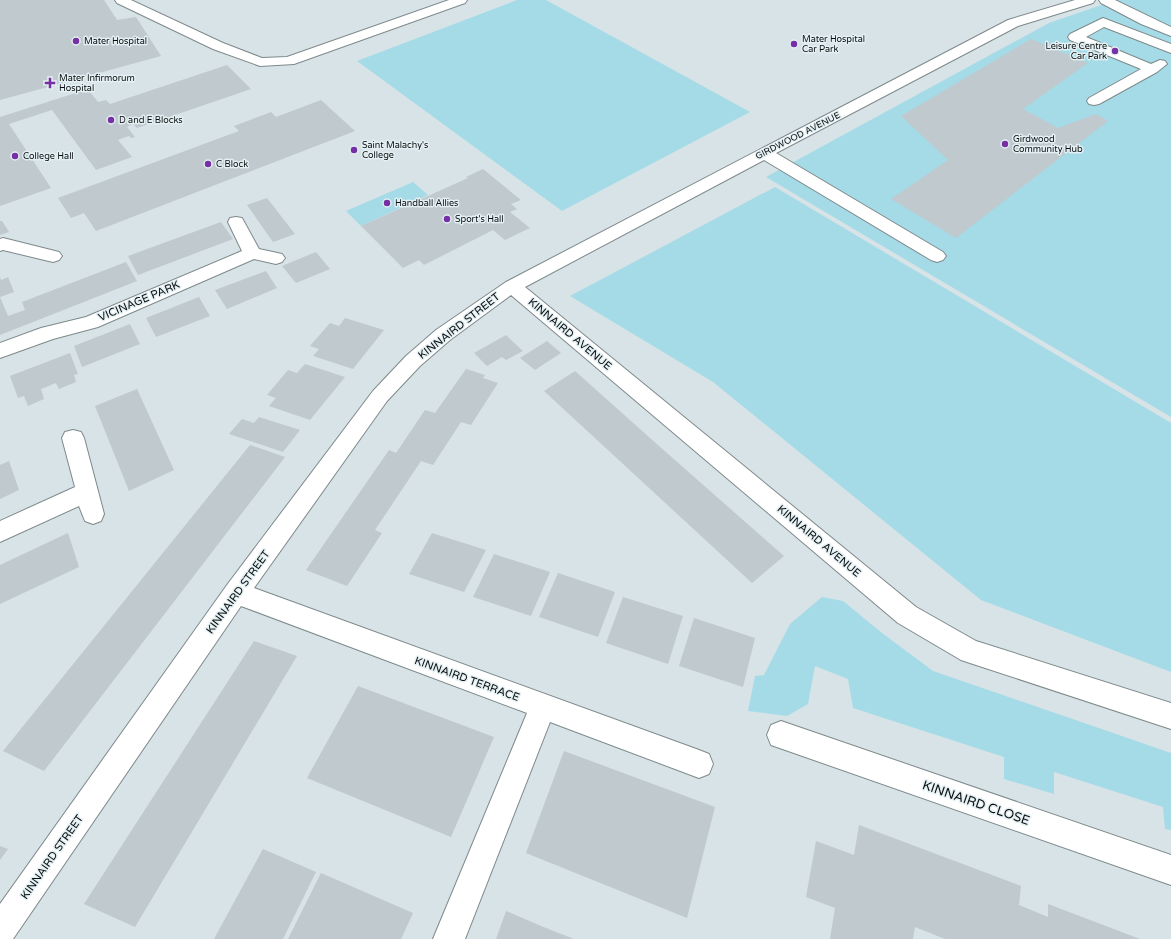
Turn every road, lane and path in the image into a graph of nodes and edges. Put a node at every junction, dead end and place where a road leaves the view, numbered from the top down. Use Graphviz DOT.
graph roads {
  1 [pos="121,0"];
  2 [pos="461,0"];
  3 [pos="1089,0"];
  4 [pos="1105,0"];
  5 [pos="1171,32"];
  6 [pos="1171,49"];
  7 [pos="1171,58"];
  8 [pos="1152,69"];
  9 [pos="1094,100"];
  10 [pos="764,153"];
  11 [pos="236,222"];
  12 [pos="0,245"];
  13 [pos="252,253"];
  14 [pos="53,256"];
  15 [pos="937,256"];
  16 [pos="276,258"];
  17 [pos="512,286"];
  18 [pos="0,350"];
  19 [pos="73,438"];
  20 [pos="87,492"];
  21 [pos="93,514"];
  22 [pos="0,532"];
  23 [pos="236,594"];
  24 [pos="543,706"];
  25 [pos="1171,716"];
  26 [pos="781,735"];
  27 [pos="699,764"];
  28 [pos="1171,870"];
  29 [pos="0,931"];
  30 [pos="449,939"];
  1 -- 2 [label="street"];
  3 -- 10 [label="street, GIRDWOOD AVENUE"];
  4 -- 5 [label="street"];
  6 -- 8 [label="street"];
  7 -- 8 [label="street"];
  8 -- 9 [label="street"];
  10 -- 15 [label="street"];
  10 -- 17 [label="street, GIRDWOOD AVENUE"];
  11 -- 13 [label="street"];
  12 -- 14 [label="street"];
  13 -- 16 [label="street"];
  13 -- 18 [label="street, VICINAGE PARK"];
  17 -- 23 [label="street, KINNAIRD STREET"];
  17 -- 25 [label="street, KINNAIRD AVENUE"];
  19 -- 20 [label="street"];
  20 -- 21 [label="street"];
  20 -- 22 [label="street"];
  23 -- 24 [label="street, KINNAIRD TERRACE"];
  23 -- 29 [label="street, KINNAIRD STREET"];
  24 -- 27 [label="street, KINNAIRD TERRACE"];
  24 -- 30 [label="street"];
  26 -- 28 [label="street, KINNAIRD CLOSE"];
}
